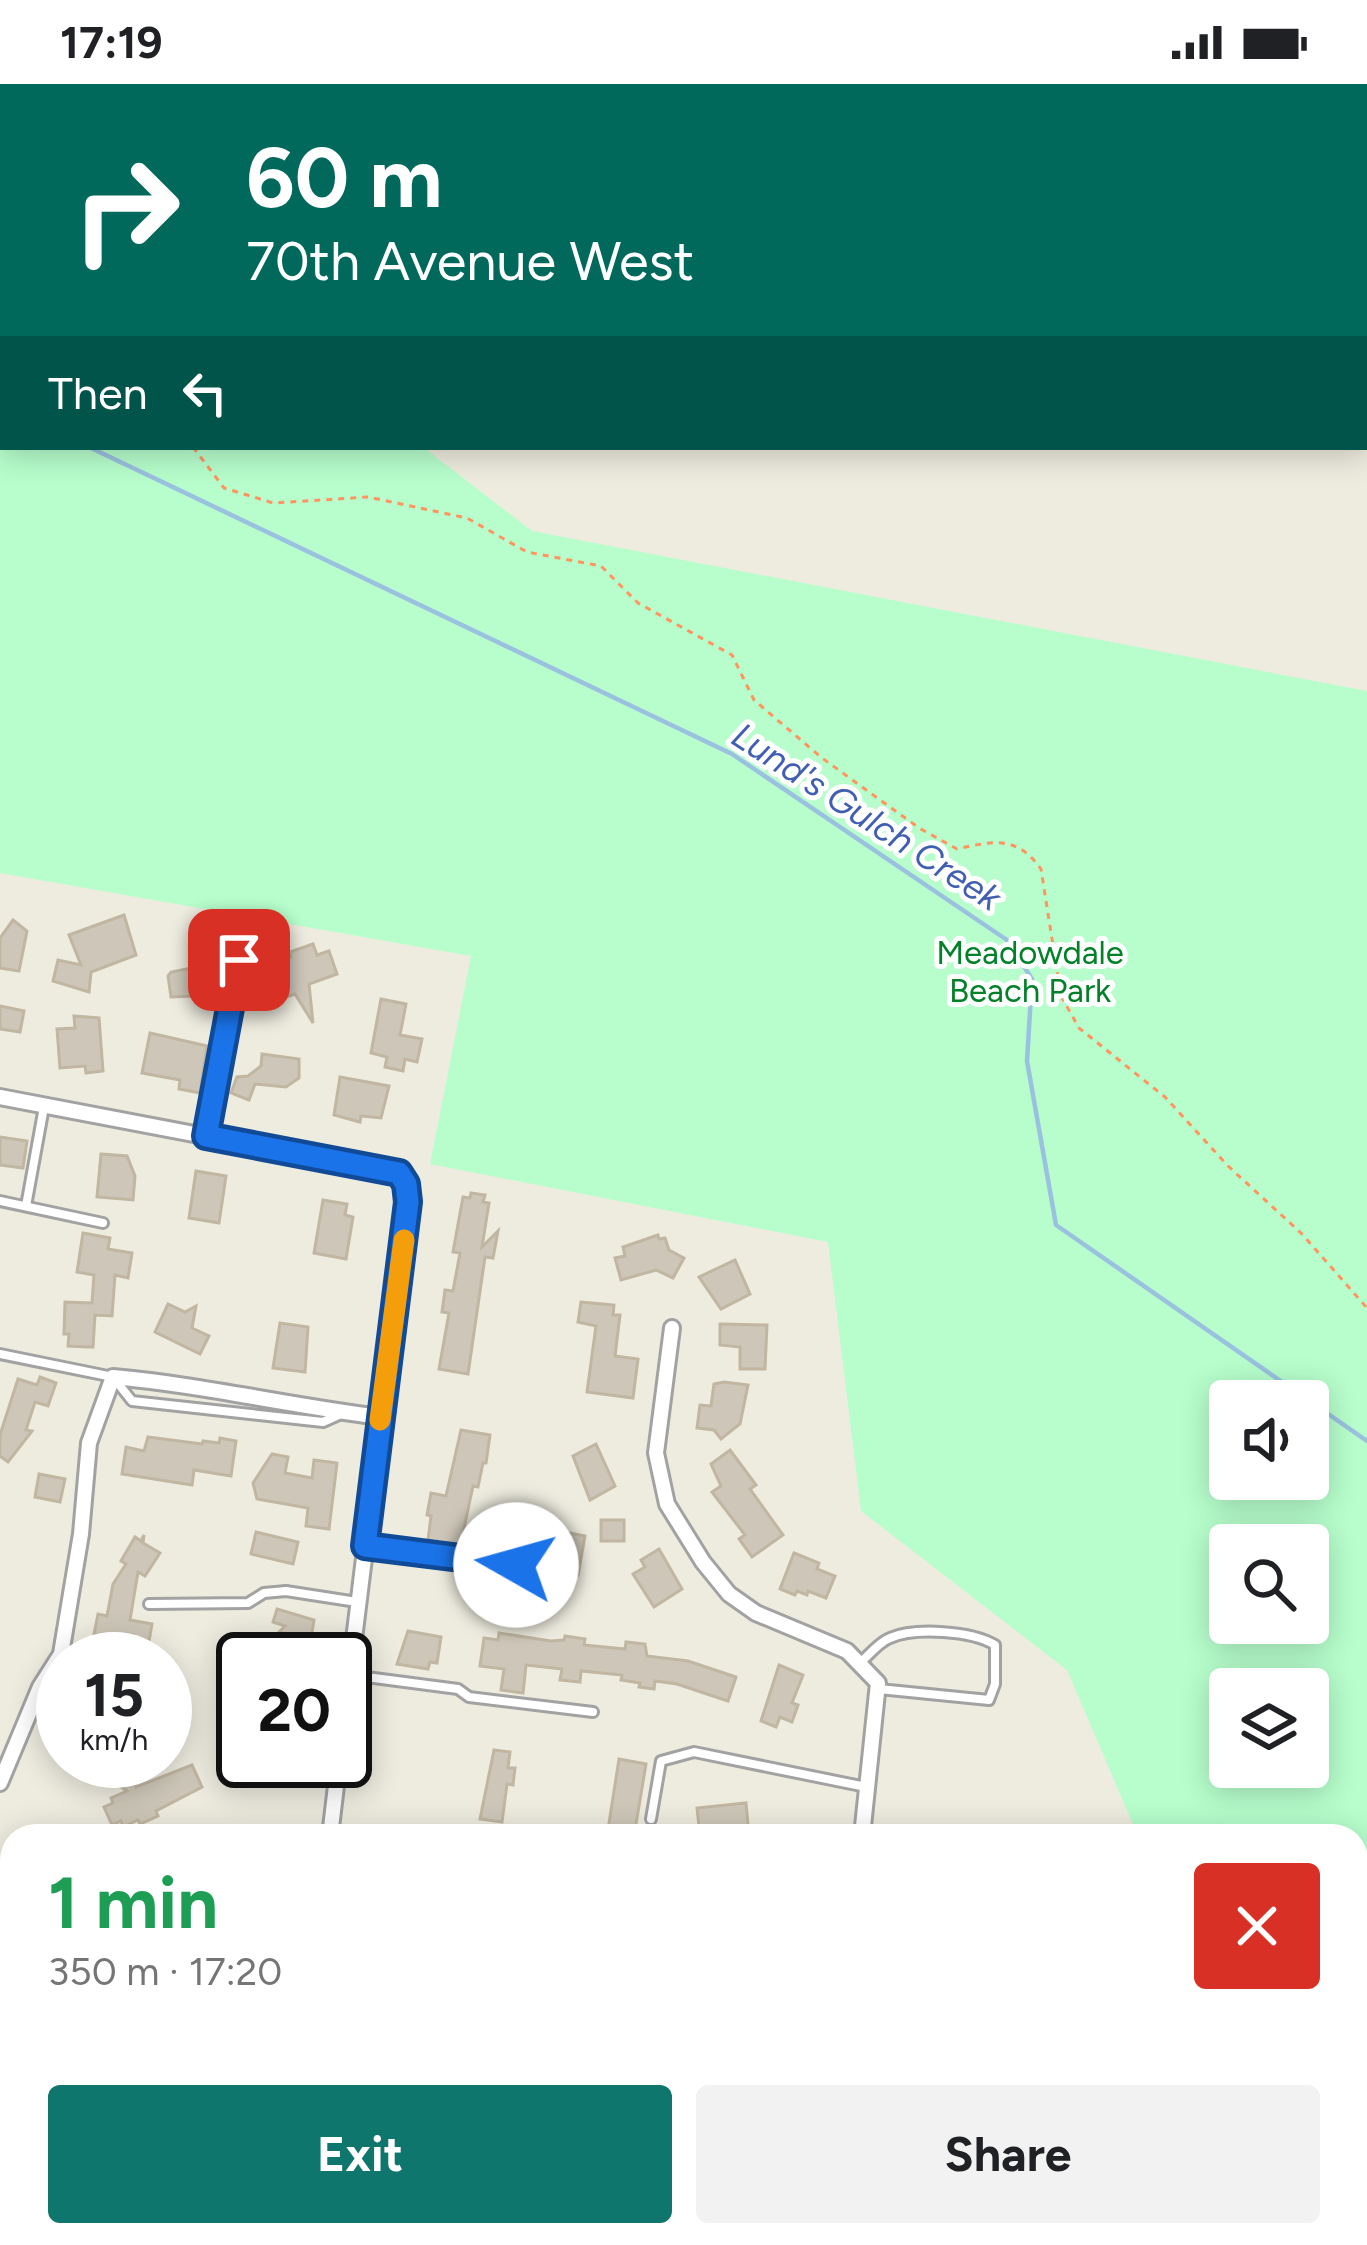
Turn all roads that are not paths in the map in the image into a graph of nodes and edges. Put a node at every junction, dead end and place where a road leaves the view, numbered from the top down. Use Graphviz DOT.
graph roads {
  1 [pos="239,960"];
  2 [pos="0,1097"];
  3 [pos="44,1106"];
  4 [pos="206,1136"];
  5 [pos="0,1201"];
  6 [pos="26,1206"];
  7 [pos="103,1223"];
  8 [pos="672,1328"];
  9 [pos="0,1354"];
  10 [pos="113,1377"];
  11 [pos="345,1412"];
  12 [pos="381,1417"];
  13 [pos="365,1546"];
  14 [pos="516,1565"];
  15 [pos="358,1602"];
  16 [pos="149,1604"];
  17 [pos="355,1632"];
  18 [pos="859,1664"];
  19 [pos="372,1678"];
  20 [pos="878,1686"];
  21 [pos="593,1712"];
  22 [pos="0,1783"];
  23 [pos="867,1787"];
  24 [pos="336,1788"];
  25 [pos="651,1820"];
  26 [pos="331,1824"];
  27 [pos="863,1824"];
  1 -- 4 [label="lane"];
  2 -- 3 [label="street"];
  3 -- 4 [label="street"];
  3 -- 6 [label="lane"];
  4 -- 12 [label="street"];
  5 -- 6 [label="lane"];
  6 -- 7 [label="lane"];
  8 -- 18 [label="street"];
  9 -- 10 [label="lane"];
  10 -- 11 [label="street"];
  10 -- 11 [label="lane"];
  10 -- 22 [label="street"];
  11 -- 12 [label="street"];
  12 -- 13 [label="street"];
  13 -- 14 [label="lane"];
  13 -- 15 [label="street"];
  15 -- 16 [label="lane"];
  15 -- 17 [label="street"];
  18 -- 20 [label="street"];
  18 -- 20 [label="lane"];
  19 -- 21 [label="lane"];
  20 -- 23 [label="street"];
  23 -- 25 [label="lane"];
  23 -- 27 [label="street"];
  24 -- 26 [label="street"];
}
